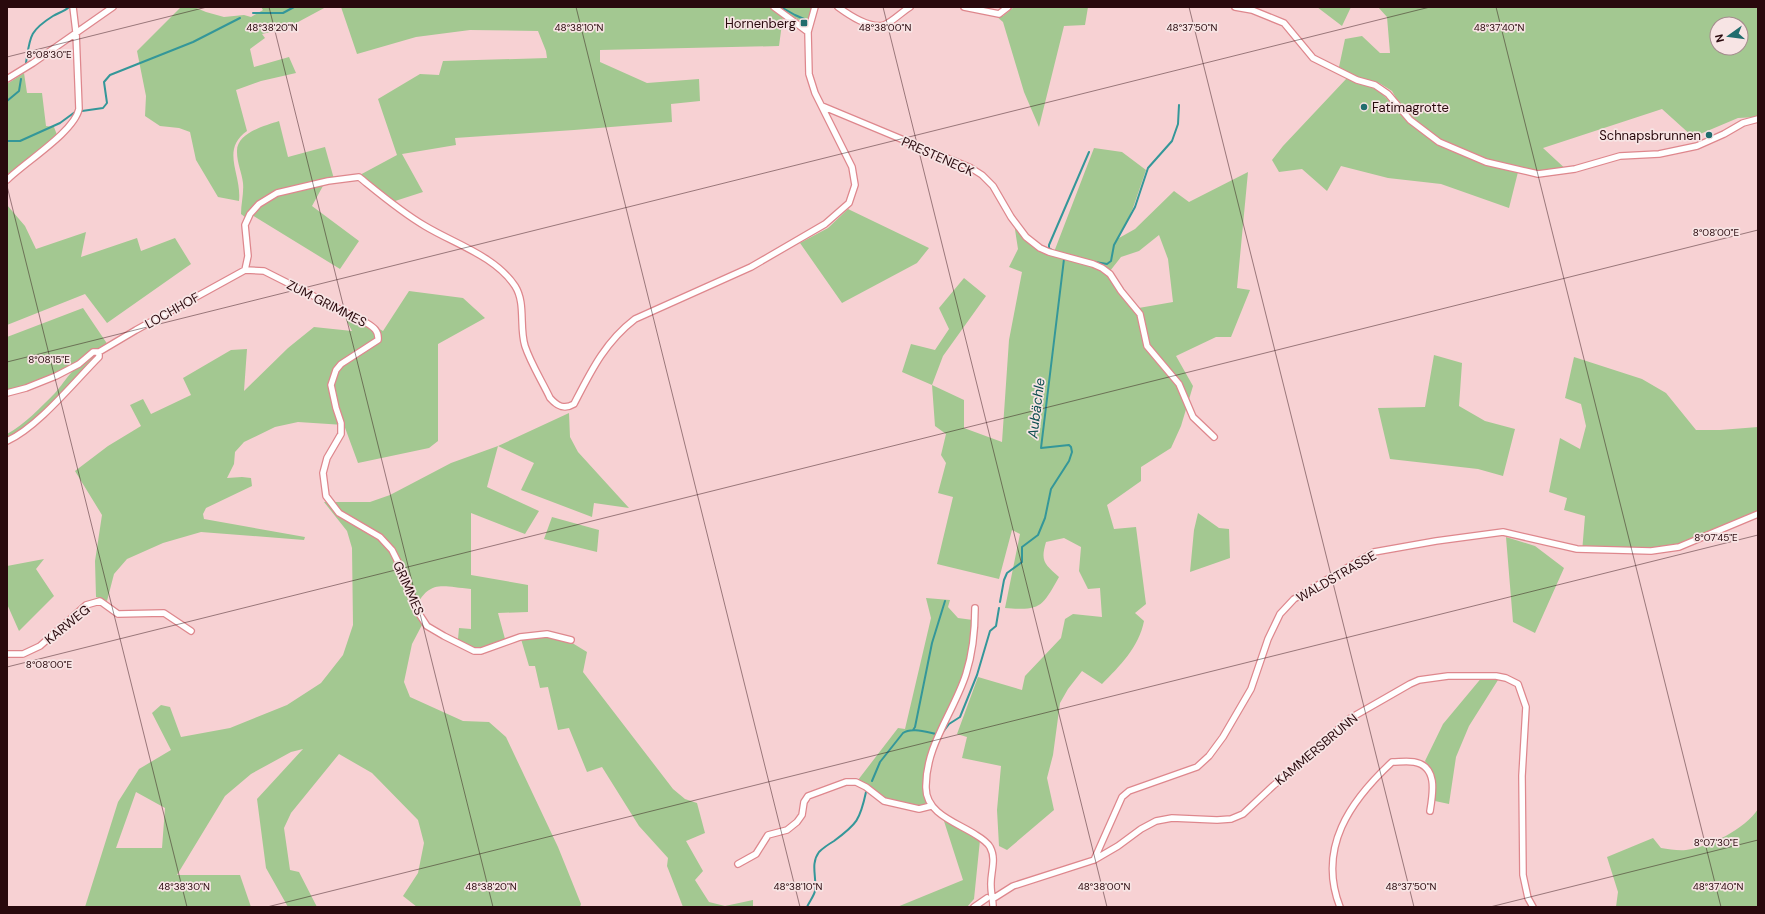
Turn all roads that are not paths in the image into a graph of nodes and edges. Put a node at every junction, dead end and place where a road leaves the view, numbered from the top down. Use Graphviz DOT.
graph roads {
  1 [pos="73,7"];
  2 [pos="113,7"];
  3 [pos="774,7"];
  4 [pos="815,7"];
  5 [pos="838,7"];
  6 [pos="910,7"];
  7 [pos="964,7"];
  8 [pos="1008,7"];
  9 [pos="1236,7"];
  10 [pos="76,32"];
  11 [pos="808,32"];
  12 [pos="7,79"];
  13 [pos="822,106"];
  14 [pos="1758,119"];
  15 [pos="7,180"];
  16 [pos="245,270"];
  17 [pos="99,352"];
  18 [pos="7,393"];
  19 [pos="341,434"];
  20 [pos="1214,437"];
  21 [pos="7,441"];
  22 [pos="1758,514"];
  23 [pos="975,608"];
  24 [pos="191,631"];
  25 [pos="571,640"];
  26 [pos="7,654"];
  27 [pos="931,806"];
  28 [pos="1430,811"];
  29 [pos="1094,860"];
  30 [pos="738,864"];
  31 [pos="990,898"];
  32 [pos="974,907"];
  33 [pos="993,907"];
  34 [pos="1340,907"];
  35 [pos="1532,907"];
  1 -- 10 [label="street"];
  2 -- 10 [label="street"];
  3 -- 11 [label="street"];
  4 -- 11 [label="street"];
  5 -- 6 [label="street"];
  7 -- 8 [label="street"];
  9 -- 14 [label="street"];
  10 -- 12 [label="street"];
  10 -- 15 [label="street"];
  11 -- 13 [label="street"];
  13 -- 16 [label="street"];
  13 -- 20 [label="street, PRESTENECK"];
  16 -- 17 [label="street, LOCHHOF"];
  16 -- 19 [label="street, ZUM GRIMMES"];
  17 -- 18 [label="street, LOCHHOF"];
  17 -- 21 [label="street"];
  19 -- 25 [label="street, GRIMMES"];
  22 -- 29 [label="street, WALDSTRASSE"];
  23 -- 27 [label="street"];
  24 -- 26 [label="street, KARWEG"];
  27 -- 30 [label="street"];
  27 -- 31 [label="street"];
  28 -- 34 [label="street"];
  29 -- 31 [label="street"];
  29 -- 35 [label="street, KAMMERSBRUNN"];
  31 -- 32 [label="street"];
  31 -- 33 [label="street"];
}
